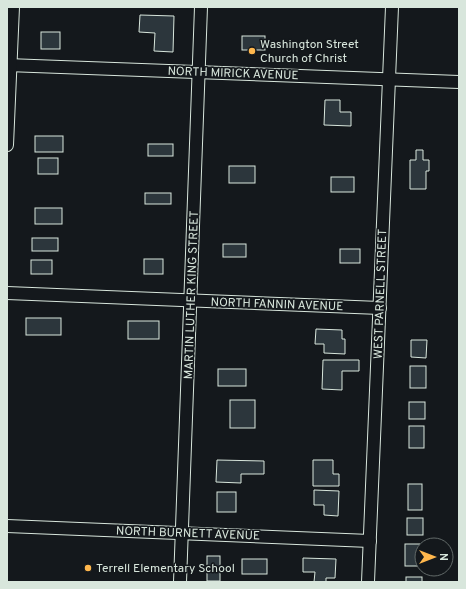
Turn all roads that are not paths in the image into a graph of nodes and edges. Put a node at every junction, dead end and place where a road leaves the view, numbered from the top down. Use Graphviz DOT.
graph roads {
  1 [pos="13,7"];
  2 [pos="201,7"];
  3 [pos="392,7"];
  4 [pos="8,65"];
  5 [pos="198,72"];
  6 [pos="390,79"];
  7 [pos="459,82"];
  8 [pos="7,145"];
  9 [pos="7,293"];
  10 [pos="191,301"];
  11 [pos="380,308"];
  12 [pos="7,526"];
  13 [pos="182,533"];
  14 [pos="370,540"];
  15 [pos="180,582"];
  16 [pos="368,582"];
  1 -- 4 [label="street"];
  2 -- 5 [label="street, MARTIN LUTHER KING STREET"];
  3 -- 6 [label="street, WEST PARNELL STREET"];
  4 -- 5 [label="street, NORTH MIRICK AVENUE"];
  4 -- 8 [label="street"];
  5 -- 6 [label="street, NORTH MIRICK AVENUE"];
  5 -- 10 [label="street, MARTIN LUTHER KING STREET"];
  6 -- 7 [label="street, NORTH MIRICK AVENUE"];
  6 -- 11 [label="street, WEST PARNELL STREET"];
  9 -- 10 [label="street, NORTH FANNIN AVENUE"];
  10 -- 11 [label="street, NORTH FANNIN AVENUE"];
  10 -- 13 [label="street, MARTIN LUTHER KING STREET"];
  11 -- 14 [label="street, WEST PARNELL STREET"];
  12 -- 13 [label="street, NORTH BURNETT AVENUE"];
  13 -- 14 [label="street, NORTH BURNETT AVENUE"];
  13 -- 15 [label="street, MARTIN LUTHER KING STREET"];
  14 -- 16 [label="street, WEST PARNELL STREET"];
}
